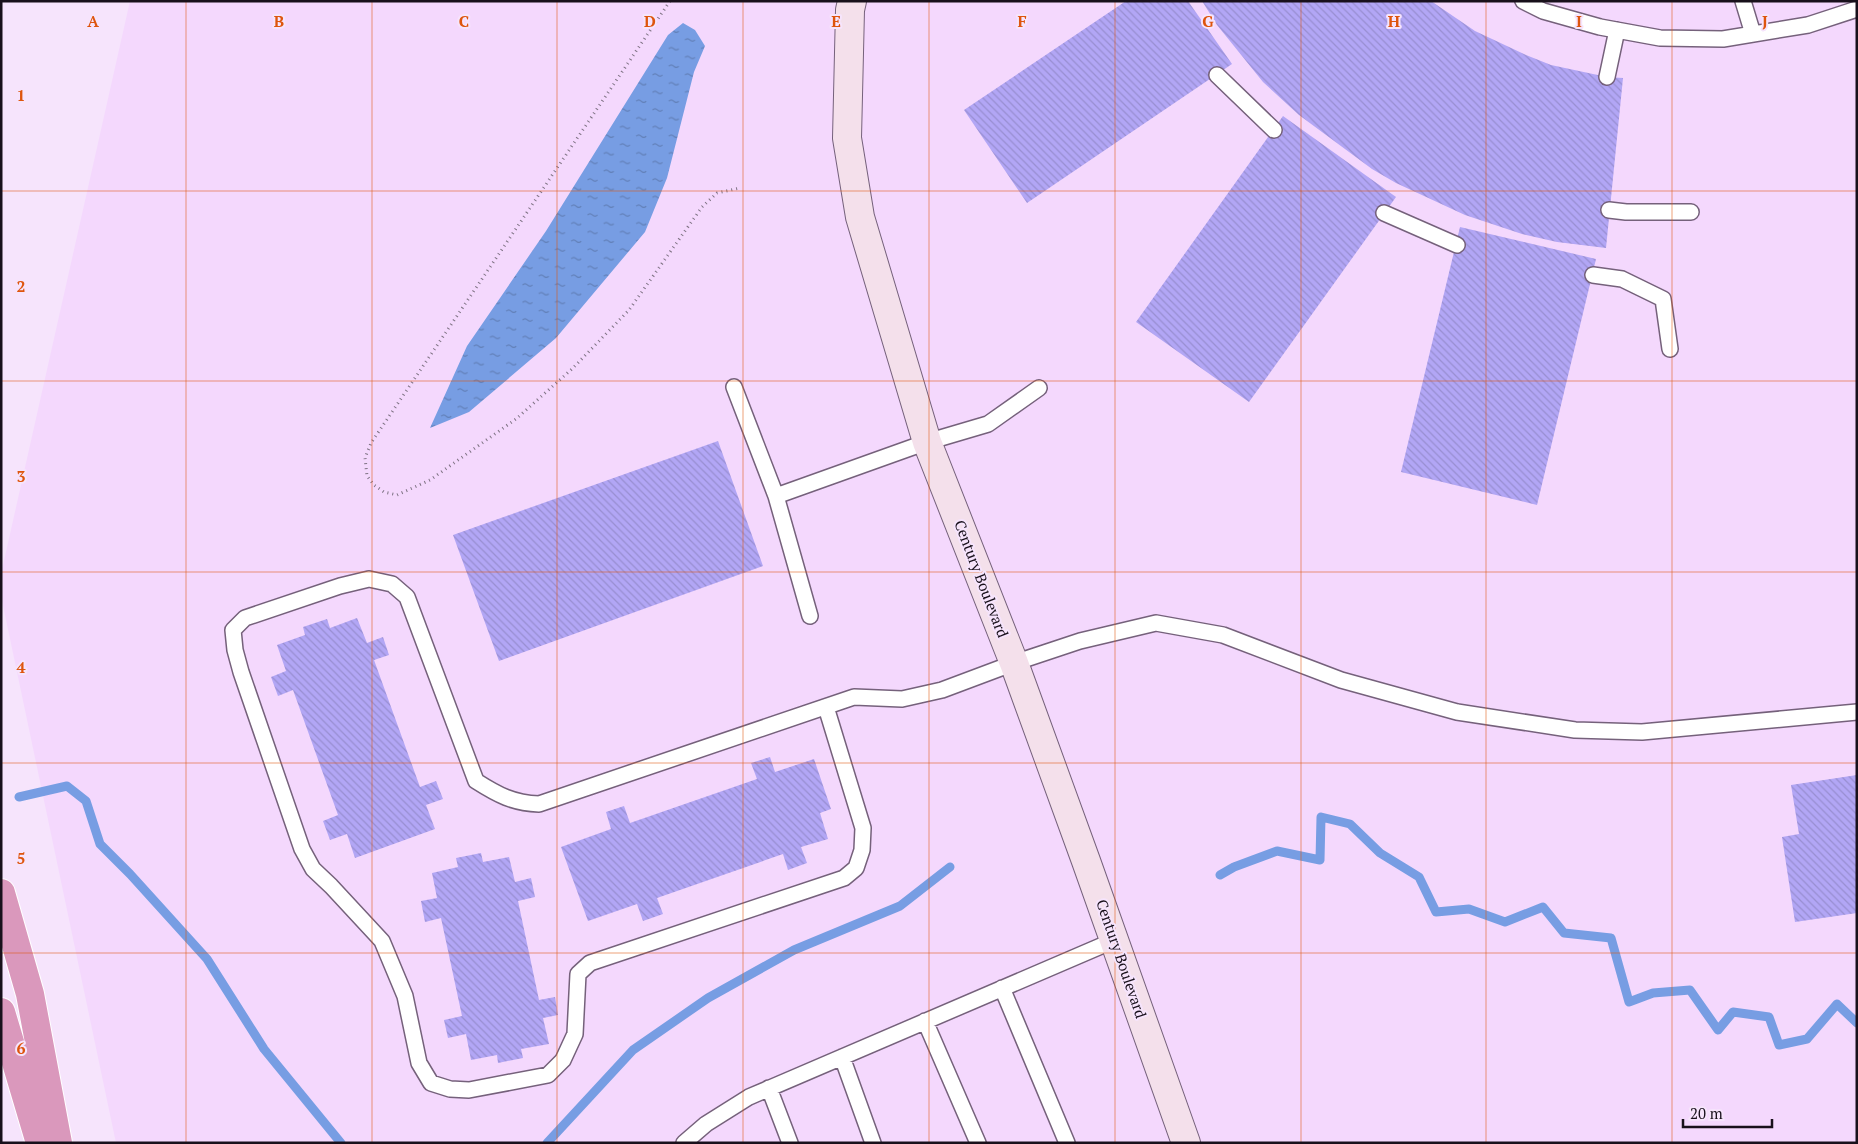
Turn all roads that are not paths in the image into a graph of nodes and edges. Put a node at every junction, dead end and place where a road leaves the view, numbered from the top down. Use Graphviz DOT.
graph roads {
  1 [pos="852,1"];
  2 [pos="1523,1"];
  3 [pos="1743,1"];
  4 [pos="1857,9"];
  5 [pos="1617,30"];
  6 [pos="1753,34"];
  7 [pos="1217,75"];
  8 [pos="1607,77"];
  9 [pos="1274,130"];
  10 [pos="1609,210"];
  11 [pos="1691,212"];
  12 [pos="1384,213"];
  13 [pos="1457,245"];
  14 [pos="1593,275"];
  15 [pos="1670,349"];
  16 [pos="734,387"];
  17 [pos="1039,388"];
  18 [pos="927,442"];
  19 [pos="776,496"];
  20 [pos="810,616"];
  21 [pos="1014,663"];
  22 [pos="826,707"];
  23 [pos="1857,712"];
  24 [pos="1,893"];
  25 [pos="1115,940"];
  26 [pos="1002,988"];
  27 [pos="1,1012"];
  28 [pos="925,1021"];
  29 [pos="842,1057"];
  30 [pos="769,1088"];
  31 [pos="690,1141"];
  32 [pos="40,1143"];
  33 [pos="58,1143"];
  34 [pos="790,1143"];
  35 [pos="873,1143"];
  36 [pos="978,1143"];
  37 [pos="1067,1143"];
  38 [pos="1186,1143"];
  1 -- 18 [label="street, Century Boulevard"];
  2 -- 5 [label="lane"];
  3 -- 6 [label="lane"];
  4 -- 6 [label="lane"];
  5 -- 6 [label="lane"];
  5 -- 8 [label="lane"];
  7 -- 9 [label="lane"];
  10 -- 11 [label="lane"];
  12 -- 13 [label="lane"];
  14 -- 15 [label="lane"];
  16 -- 19 [label="lane"];
  17 -- 18 [label="lane"];
  18 -- 19 [label="lane"];
  18 -- 21 [label="street, Century Boulevard"];
  19 -- 20 [label="lane"];
  21 -- 22 [label="lane"];
  21 -- 23 [label="lane"];
  21 -- 25 [label="street, Century Boulevard"];
  22 -- 22 [label="lane"];
  24 -- 33 [label="highway"];
  25 -- 26 [label="lane"];
  25 -- 38 [label="street, Century Boulevard"];
  26 -- 28 [label="lane"];
  26 -- 37 [label="lane"];
  27 -- 32 [label="highway"];
  28 -- 29 [label="lane"];
  28 -- 36 [label="lane"];
  29 -- 30 [label="lane"];
  29 -- 35 [label="lane"];
  30 -- 31 [label="lane"];
  30 -- 34 [label="lane"];
}
